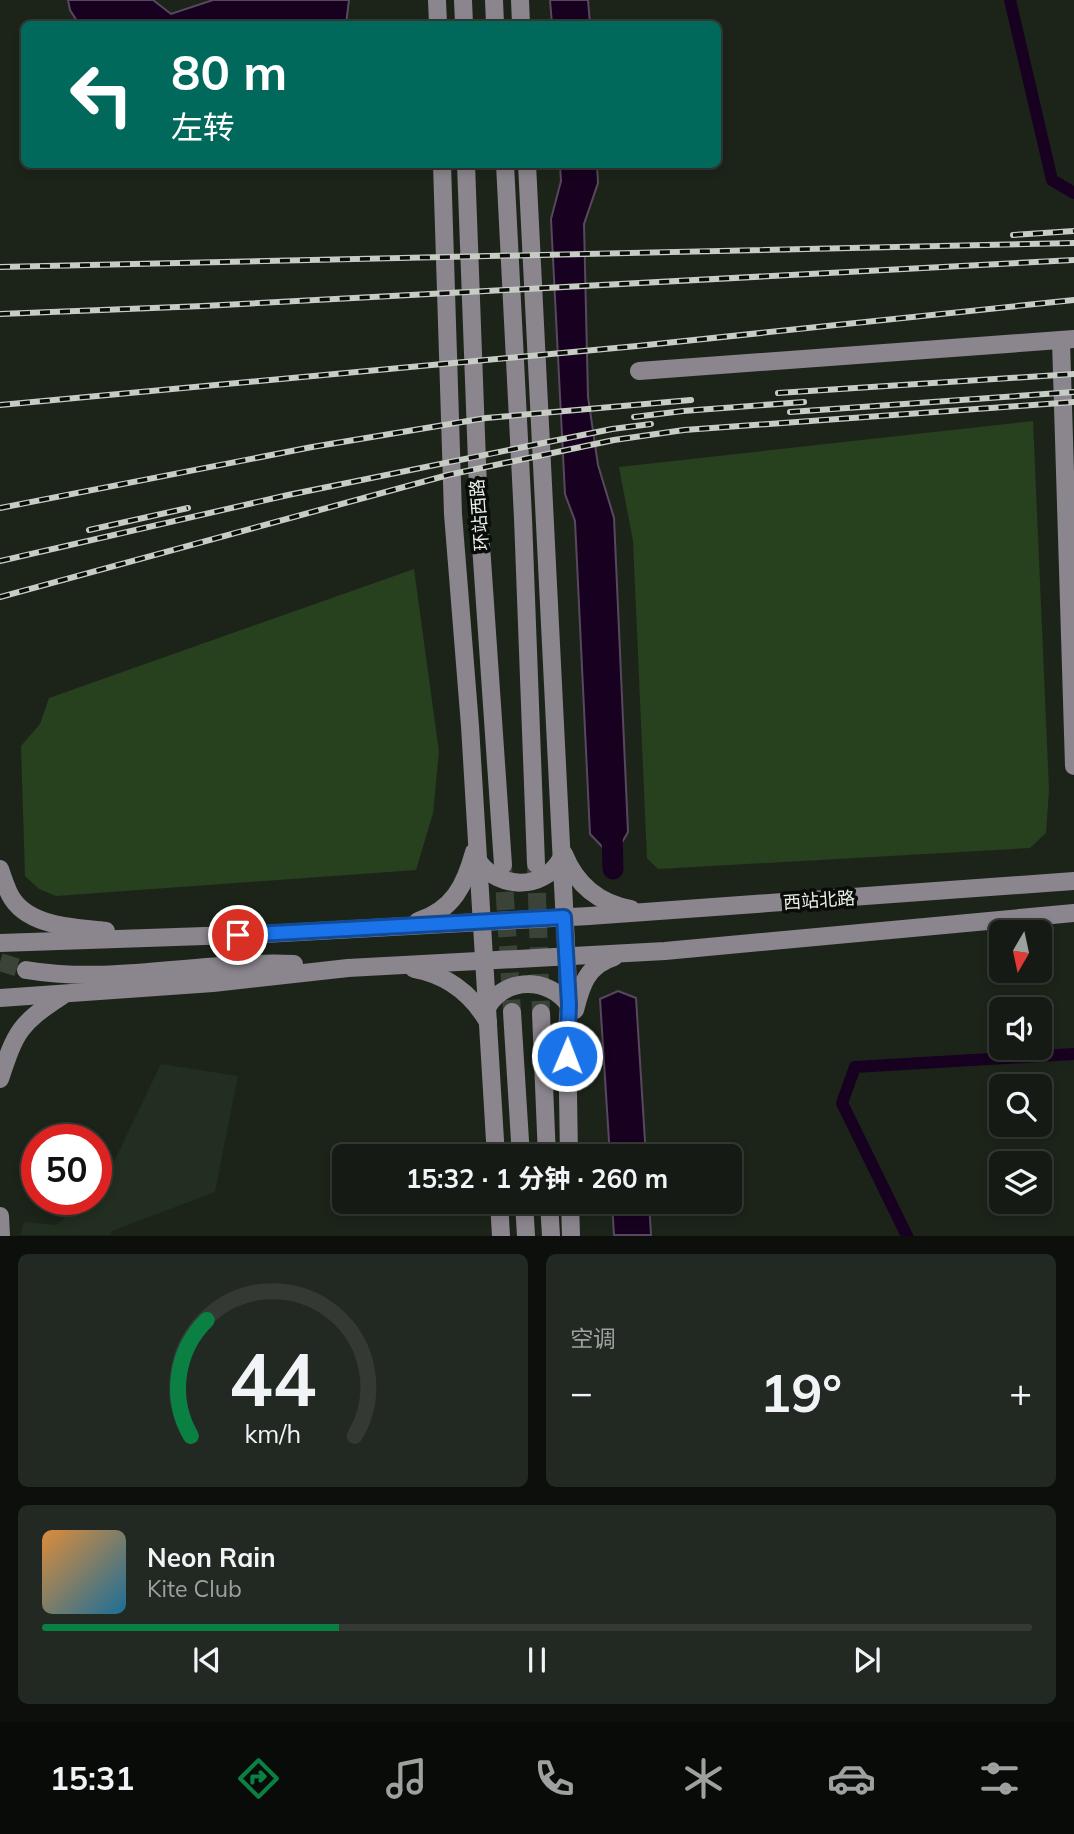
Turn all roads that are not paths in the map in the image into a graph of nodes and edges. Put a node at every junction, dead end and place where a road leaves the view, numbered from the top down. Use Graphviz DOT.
graph roads {
  1 [pos="437,0"];
  2 [pos="463,0"];
  3 [pos="494,0"];
  4 [pos="520,0"];
  5 [pos="438,21"];
  6 [pos="464,21"];
  7 [pos="495,21"];
  8 [pos="521,21"];
  9 [pos="442,168"];
  10 [pos="466,168"];
  11 [pos="505,168"];
  12 [pos="527,168"];
  13 [pos="1068,340"];
  14 [pos="639,371"];
  15 [pos="1074,765"];
  16 [pos="477,838"];
  17 [pos="561,851"];
  18 [pos="479,862"];
  19 [pos="536,863"];
  20 [pos="503,865"];
  21 [pos="0,869"];
  22 [pos="1074,881"];
  23 [pos="653,912"];
  24 [pos="1074,913"];
  25 [pos="564,917"];
  26 [pos="482,922"];
  27 [pos="400,926"];
  28 [pos="161,937"];
  29 [pos="0,943"];
  30 [pos="642,952"];
  31 [pos="567,956"];
  32 [pos="485,960"];
  33 [pos="393,965"];
  34 [pos="348,968"];
  35 [pos="26,970"];
  36 [pos="65,993"];
  37 [pos="0,998"];
  38 [pos="569,1005"];
  39 [pos="512,1012"];
  40 [pos="541,1013"];
  41 [pos="488,1014"];
  42 [pos="567,1030"];
  43 [pos="0,1079"];
  44 [pos="495,1144"];
  45 [pos="520,1144"];
  46 [pos="546,1144"];
  47 [pos="569,1144"];
  48 [pos="500,1214"];
  49 [pos="525,1214"];
  50 [pos="550,1214"];
  51 [pos="570,1214"];
  52 [pos="0,1216"];
  53 [pos="1,1236"];
  54 [pos="501,1236"];
  55 [pos="526,1236"];
  56 [pos="551,1236"];
  57 [pos="571,1236"];
  1 -- 5 [label="main road"];
  2 -- 6 [label="main road"];
  3 -- 7 [label="main road"];
  4 -- 8 [label="main road"];
  9 -- 16 [label="main road"];
  10 -- 20 [label="main road, 环站西路"];
  11 -- 19 [label="main road"];
  12 -- 17 [label="main road"];
  13 -- 14 [label="main road"];
  13 -- 15 [label="main road"];
  16 -- 18 [label="main road"];
  16 -- 27 [label="main road"];
  17 -- 18 [label="main road"];
  17 -- 23 [label="main road"];
  17 -- 25 [label="main road"];
  18 -- 26 [label="main road"];
  21 -- 28 [label="main road"];
  22 -- 23 [label="main road, 西站北路"];
  23 -- 25 [label="main road, 西站北路"];
  24 -- 30 [label="main road, 西站北路"];
  25 -- 26 [label="main road, 西站北路"];
  25 -- 31 [label="main road"];
  26 -- 27 [label="main road, 西站北路"];
  26 -- 32 [label="main road"];
  27 -- 28 [label="main road, 西站北路"];
  28 -- 29 [label="main road"];
  30 -- 31 [label="main road, 西站北路"];
  30 -- 42 [label="main road"];
  31 -- 32 [label="main road, 西站北路"];
  31 -- 38 [label="main road"];
  32 -- 33 [label="main road, 西站北路"];
  32 -- 41 [label="main road"];
  33 -- 34 [label="main road, 西站北路"];
  33 -- 41 [label="main road"];
  34 -- 35 [label="main road"];
  34 -- 36 [label="main road"];
  36 -- 37 [label="main road"];
  36 -- 43 [label="main road"];
  38 -- 41 [label="main road"];
  38 -- 42 [label="main road"];
  39 -- 45 [label="main road"];
  40 -- 46 [label="main road"];
  41 -- 44 [label="main road"];
  42 -- 47 [label="main road"];
  48 -- 54 [label="main road"];
  49 -- 55 [label="main road"];
  50 -- 56 [label="main road"];
  51 -- 57 [label="main road"];
  52 -- 53 [label="main road"];
}
